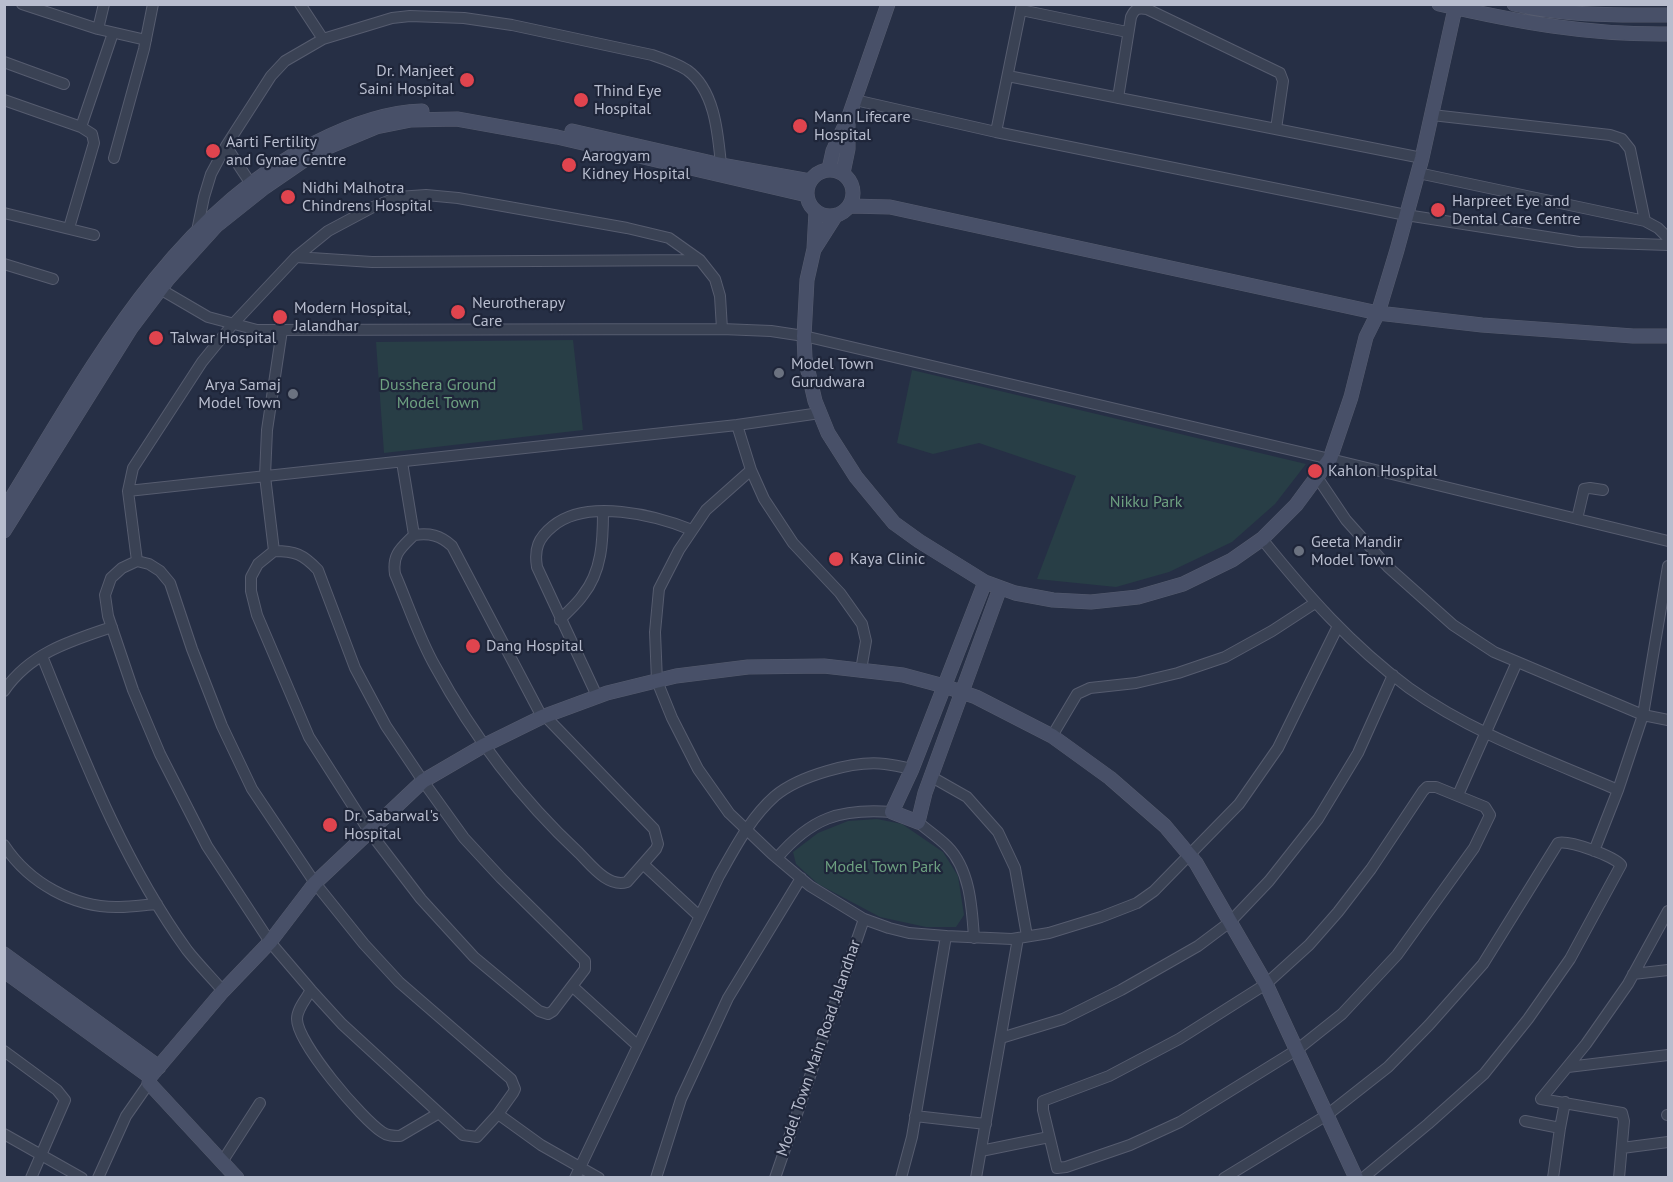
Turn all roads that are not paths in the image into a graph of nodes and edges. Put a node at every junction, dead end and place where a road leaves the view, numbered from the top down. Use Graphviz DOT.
graph roads {
  1 [pos="22,4"];
  2 [pos="104,4"];
  3 [pos="153,4"];
  4 [pos="300,4"];
  5 [pos="410,4"];
  6 [pos="888,4"];
  7 [pos="1439,4"];
  8 [pos="1514,4"];
  9 [pos="1456,6"];
  10 [pos="1022,7"];
  11 [pos="1668,15"];
  12 [pos="410,16"];
  13 [pos="98,29"];
  14 [pos="1127,32"];
  15 [pos="113,33"];
  16 [pos="1668,34"];
  17 [pos="323,39"];
  18 [pos="146,40"];
  19 [pos="4,62"];
  20 [pos="1008,76"];
  21 [pos="63,84"];
  22 [pos="1118,98"];
  23 [pos="4,100"];
  24 [pos="855,100"];
  25 [pos="1432,115"];
  26 [pos="848,119"];
  27 [pos="81,127"];
  28 [pos="1276,129"];
  29 [pos="996,132"];
  30 [pos="226,146"];
  31 [pos="114,158"];
  32 [pos="1422,158"];
  33 [pos="721,165"];
  34 [pos="829,169"];
  35 [pos="843,173"];
  36 [pos="1418,173"];
  37 [pos="252,184"];
  38 [pos="808,188"];
  39 [pos="854,191"];
  40 [pos="850,206"];
  41 [pos="890,207"];
  42 [pos="816,212"];
  43 [pos="4,213"];
  44 [pos="836,215"];
  45 [pos="1406,215"];
  46 [pos="1646,221"];
  47 [pos="1663,227"];
  48 [pos="69,228"];
  49 [pos="197,231"];
  50 [pos="94,235"];
  51 [pos="1668,237"];
  52 [pos="1668,245"];
  53 [pos="814,249"];
  54 [pos="296,257"];
  55 [pos="700,260"];
  56 [pos="4,264"];
  57 [pos="53,279"];
  58 [pos="160,289"];
  59 [pos="1378,313"];
  60 [pos="233,324"];
  61 [pos="722,329"];
  62 [pos="282,330"];
  63 [pos="804,336"];
  64 [pos="1668,336"];
  65 [pos="820,413"];
  66 [pos="737,425"];
  67 [pos="1330,459"];
  68 [pos="402,462"];
  69 [pos="751,470"];
  70 [pos="265,476"];
  71 [pos="1317,477"];
  72 [pos="1603,490"];
  73 [pos="129,491"];
  74 [pos="4,510"];
  75 [pos="603,512"];
  76 [pos="1577,519"];
  77 [pos="692,530"];
  78 [pos="4,531"];
  79 [pos="414,535"];
  80 [pos="1262,539"];
  81 [pos="1668,542"];
  82 [pos="274,551"];
  83 [pos="137,561"];
  84 [pos="1668,566"];
  85 [pos="985,582"];
  86 [pos="1000,588"];
  87 [pos="1315,603"];
  88 [pos="560,620"];
  89 [pos="112,627"];
  90 [pos="1337,628"];
  91 [pos="42,656"];
  92 [pos="1517,662"];
  93 [pos="861,670"];
  94 [pos="1393,675"];
  95 [pos="657,681"];
  96 [pos="944,686"];
  97 [pos="4,691"];
  98 [pos="962,692"];
  99 [pos="597,696"];
  100 [pos="1643,715"];
  101 [pos="544,717"];
  102 [pos="1668,720"];
  103 [pos="1487,732"];
  104 [pos="1052,736"];
  105 [pos="483,746"];
  106 [pos="912,769"];
  107 [pos="930,776"];
  108 [pos="423,781"];
  109 [pos="1618,790"];
  110 [pos="1458,795"];
  111 [pos="892,812"];
  112 [pos="918,822"];
  113 [pos="746,830"];
  114 [pos="369,831"];
  115 [pos="4,845"];
  116 [pos="1594,851"];
  117 [pos="1189,855"];
  118 [pos="777,858"];
  119 [pos="643,864"];
  120 [pos="801,878"];
  121 [pos="315,883"];
  122 [pos="157,904"];
  123 [pos="1668,911"];
  124 [pos="699,916"];
  125 [pos="864,919"];
  126 [pos="1230,922"];
  127 [pos="946,936"];
  128 [pos="1023,937"];
  129 [pos="975,938"];
  130 [pos="270,942"];
  131 [pos="4,954"];
  132 [pos="4,970"];
  133 [pos="1668,970"];
  134 [pos="1634,974"];
  135 [pos="1266,984"];
  136 [pos="572,986"];
  137 [pos="310,990"];
  138 [pos="223,991"];
  139 [pos="1001,1038"];
  140 [pos="637,1045"];
  141 [pos="1298,1049"];
  142 [pos="4,1051"];
  143 [pos="1668,1055"];
  144 [pos="1568,1067"];
  145 [pos="153,1075"];
  146 [pos="1566,1102"];
  147 [pos="260,1103"];
  148 [pos="438,1113"];
  149 [pos="498,1114"];
  150 [pos="1327,1115"];
  151 [pos="915,1116"];
  152 [pos="1525,1121"];
  153 [pos="986,1124"];
  154 [pos="1560,1128"];
  155 [pos="4,1134"];
  156 [pos="1049,1137"];
  157 [pos="1668,1142"];
  158 [pos="1622,1148"];
  159 [pos="981,1151"];
  160 [pos="41,1154"];
  161 [pos="222,1162"];
  162 [pos="578,1172"];
  163 [pos="77,1176"];
  164 [pos="31,1178"];
  165 [pos="98,1178"];
  166 [pos="237,1178"];
  167 [pos="599,1178"];
  168 [pos="656,1178"];
  169 [pos="775,1178"];
  170 [pos="901,1178"];
  171 [pos="976,1178"];
  172 [pos="1224,1178"];
  173 [pos="1356,1178"];
  174 [pos="1363,1178"];
  175 [pos="1553,1178"];
  176 [pos="1619,1178"];
  1 -- 13 [label="street"];
  2 -- 13 [label="street"];
  3 -- 18 [label="street"];
  4 -- 17 [label="street"];
  5 -- 12 [label="street"];
  6 -- 24 [label="street"];
  7 -- 9 [label="street"];
  8 -- 11 [label="street"];
  9 -- 16 [label="street"];
  9 -- 25 [label="street"];
  10 -- 14 [label="street"];
  10 -- 20 [label="street"];
  12 -- 17 [label="street"];
  12 -- 33 [label="street"];
  13 -- 15 [label="street"];
  14 -- 22 [label="street"];
  14 -- 28 [label="street"];
  15 -- 18 [label="street"];
  15 -- 27 [label="street"];
  17 -- 30 [label="street"];
  18 -- 31 [label="street"];
  19 -- 21 [label="street"];
  20 -- 22 [label="street"];
  20 -- 29 [label="street"];
  22 -- 28 [label="street"];
  23 -- 27 [label="street"];
  24 -- 26 [label="street"];
  24 -- 29 [label="street"];
  25 -- 32 [label="street"];
  25 -- 46 [label="street"];
  26 -- 34 [label="street"];
  26 -- 35 [label="street"];
  27 -- 48 [label="street"];
  28 -- 32 [label="street"];
  29 -- 45 [label="street"];
  30 -- 37 [label="street"];
  30 -- 49 [label="street"];
  32 -- 36 [label="street"];
  33 -- 37 [label="street"];
  33 -- 38 [label="street"];
  34 -- 35 [label="street"];
  34 -- 38 [label="street"];
  35 -- 39 [label="street"];
  36 -- 45 [label="street"];
  36 -- 46 [label="street"];
  37 -- 49 [label="street"];
  38 -- 42 [label="street"];
  38 -- 58 [label="street"];
  39 -- 40 [label="street"];
  39 -- 41 [label="street"];
  40 -- 41 [label="street"];
  40 -- 44 [label="street"];
  41 -- 59 [label="street"];
  42 -- 44 [label="street"];
  42 -- 53 [label="street"];
  43 -- 48 [label="street"];
  44 -- 53 [label="street"];
  45 -- 52 [label="street"];
  45 -- 59 [label="street"];
  46 -- 47 [label="street"];
  47 -- 51 [label="street"];
  48 -- 50 [label="street"];
  49 -- 74 [label="street"];
  53 -- 63 [label="street"];
  54 -- 55 [label="street"];
  54 -- 55 [label="street"];
  54 -- 60 [label="street"];
  55 -- 61 [label="street"];
  56 -- 57 [label="street"];
  58 -- 60 [label="street"];
  58 -- 78 [label="street"];
  59 -- 64 [label="street"];
  59 -- 67 [label="street"];
  60 -- 62 [label="street"];
  60 -- 73 [label="street"];
  61 -- 62 [label="street"];
  61 -- 63 [label="street"];
  62 -- 70 [label="street"];
  63 -- 65 [label="street"];
  63 -- 67 [label="street"];
  65 -- 66 [label="street"];
  65 -- 85 [label="street"];
  66 -- 68 [label="street"];
  66 -- 69 [label="street"];
  67 -- 71 [label="street"];
  67 -- 76 [label="street"];
  68 -- 70 [label="street"];
  68 -- 79 [label="street"];
  69 -- 77 [label="street"];
  69 -- 93 [label="street"];
  70 -- 73 [label="street"];
  70 -- 82 [label="street"];
  71 -- 80 [label="street"];
  71 -- 92 [label="street"];
  72 -- 76 [label="street"];
  73 -- 83 [label="street"];
  75 -- 77 [label="street"];
  75 -- 88 [label="street"];
  75 -- 88 [label="street"];
  76 -- 81 [label="street"];
  77 -- 95 [label="street"];
  79 -- 101 [label="street"];
  79 -- 105 [label="street"];
  80 -- 86 [label="street"];
  80 -- 87 [label="street"];
  82 -- 108 [label="street"];
  82 -- 114 [label="street"];
  83 -- 89 [label="street"];
  83 -- 121 [label="street"];
  84 -- 100 [label="street"];
  85 -- 86 [label="street"];
  85 -- 96 [label="street"];
  86 -- 98 [label="street"];
  87 -- 90 [label="street"];
  87 -- 104 [label="street"];
  88 -- 99 [label="street"];
  89 -- 91 [label="street"];
  89 -- 130 [label="street"];
  90 -- 94 [label="street"];
  90 -- 117 [label="street"];
  91 -- 97 [label="street"];
  91 -- 122 [label="street"];
  92 -- 100 [label="street"];
  92 -- 103 [label="street"];
  93 -- 95 [label="street"];
  93 -- 96 [label="street"];
  94 -- 103 [label="street"];
  94 -- 126 [label="street"];
  95 -- 99 [label="street"];
  95 -- 113 [label="street"];
  96 -- 98 [label="street"];
  96 -- 106 [label="street"];
  98 -- 104 [label="street"];
  98 -- 107 [label="street"];
  99 -- 101 [label="street"];
  100 -- 102 [label="street"];
  100 -- 109 [label="street"];
  101 -- 105 [label="street"];
  101 -- 119 [label="street"];
  103 -- 109 [label="street"];
  103 -- 110 [label="street"];
  104 -- 117 [label="street"];
  105 -- 108 [label="street"];
  105 -- 119 [label="street"];
  106 -- 111 [label="street"];
  106 -- 113 [label="street"];
  107 -- 112 [label="street"];
  107 -- 128 [label="street"];
  108 -- 114 [label="street"];
  108 -- 136 [label="street"];
  109 -- 116 [label="street"];
  110 -- 135 [label="street"];
  110 -- 141 [label="street"];
  111 -- 112 [label="street"];
  111 -- 118 [label="street"];
  112 -- 129 [label="street"];
  113 -- 118 [label="street"];
  113 -- 124 [label="street"];
  114 -- 121 [label="street"];
  114 -- 136 [label="street"];
  115 -- 122 [label="street"];
  116 -- 150 [label="street"];
  116 -- 174 [label="street"];
  117 -- 126 [label="street"];
  117 -- 128 [label="street"];
  118 -- 120 [label="street"];
  119 -- 124 [label="street"];
  120 -- 125 [label="street"];
  120 -- 168 [label="street"];
  121 -- 130 [label="street"];
  121 -- 149 [label="street"];
  122 -- 138 [label="street"];
  123 -- 134 [label="street"];
  124 -- 140 [label="street"];
  125 -- 127 [label="street"];
  125 -- 169 [label="street, Model Town Main Road Jalandhar"];
  126 -- 135 [label="street"];
  126 -- 139 [label="street"];
  127 -- 129 [label="street"];
  127 -- 151 [label="street"];
  128 -- 129 [label="street"];
  128 -- 139 [label="street"];
  130 -- 137 [label="street"];
  130 -- 138 [label="street"];
  131 -- 145 [label="street"];
  132 -- 145 [label="street"];
  133 -- 134 [label="street"];
  134 -- 144 [label="street"];
  135 -- 141 [label="street"];
  135 -- 156 [label="street"];
  136 -- 140 [label="street"];
  137 -- 148 [label="street"];
  137 -- 148 [label="street"];
  138 -- 145 [label="street"];
  139 -- 153 [label="street"];
  140 -- 162 [label="street"];
  141 -- 150 [label="street"];
  141 -- 156 [label="street"];
  142 -- 160 [label="street"];
  143 -- 144 [label="street"];
  144 -- 146 [label="street"];
  145 -- 161 [label="street"];
  145 -- 165 [label="street"];
  146 -- 154 [label="street"];
  146 -- 158 [label="street"];
  147 -- 161 [label="street"];
  148 -- 149 [label="street"];
  149 -- 162 [label="street"];
  150 -- 172 [label="street"];
  150 -- 173 [label="street"];
  151 -- 153 [label="street"];
  151 -- 170 [label="street"];
  152 -- 154 [label="street"];
  153 -- 159 [label="street"];
  154 -- 175 [label="street"];
  155 -- 160 [label="street"];
  156 -- 159 [label="street"];
  157 -- 158 [label="street"];
  158 -- 176 [label="street"];
  159 -- 171 [label="street"];
  160 -- 163 [label="street"];
  160 -- 164 [label="street"];
  161 -- 166 [label="street"];
  162 -- 167 [label="street"];
}
